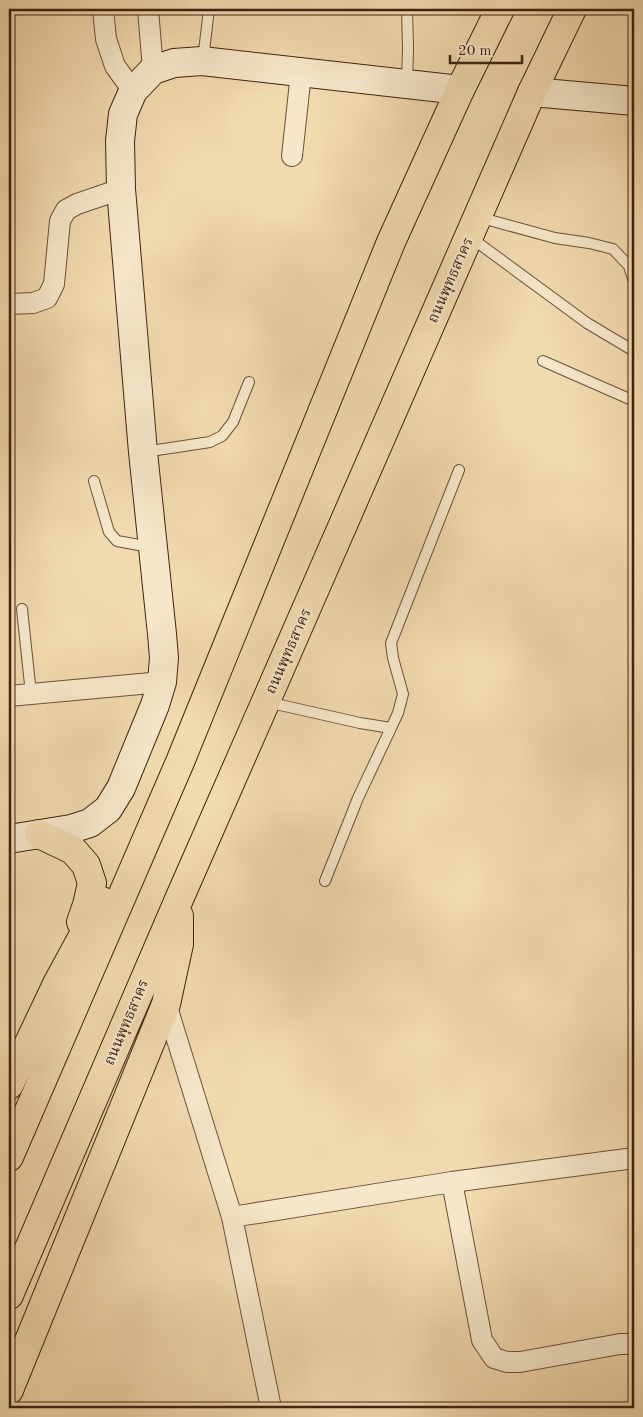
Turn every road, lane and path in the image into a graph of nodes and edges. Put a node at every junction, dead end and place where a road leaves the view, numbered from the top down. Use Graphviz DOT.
graph roads {
  1 [pos="103,9"];
  2 [pos="148,9"];
  3 [pos="209,9"];
  4 [pos="407,9"];
  5 [pos="500,9"];
  6 [pos="572,9"];
  7 [pos="202,62"];
  8 [pos="153,70"];
  9 [pos="301,73"];
  10 [pos="407,85"];
  11 [pos="460,90"];
  12 [pos="133,92"];
  13 [pos="532,92"];
  14 [pos="634,101"];
  15 [pos="292,156"];
  16 [pos="121,189"];
  17 [pos="474,227"];
  18 [pos="634,282"];
  19 [pos="9,304"];
  20 [pos="634,351"];
  21 [pos="543,361"];
  22 [pos="249,382"];
  23 [pos="634,401"];
  24 [pos="143,452"];
  25 [pos="460,470"];
  26 [pos="94,481"];
  27 [pos="153,547"];
  28 [pos="22,609"];
  29 [pos="162,682"];
  30 [pos="31,694"];
  31 [pos="9,696"];
  32 [pos="266,701"];
  33 [pos="391,728"];
  34 [pos="180,762"];
  35 [pos="39,834"];
  36 [pos="9,839"];
  37 [pos="325,881"];
  38 [pos="180,897"];
  39 [pos="57,984"];
  40 [pos="166,1004"];
  41 [pos="9,1085"];
  42 [pos="9,1156"];
  43 [pos="634,1158"];
  44 [pos="452,1182"];
  45 [pos="232,1217"];
  46 [pos="9,1295"];
  47 [pos="634,1344"];
  48 [pos="9,1390"];
  49 [pos="272,1408"];
  1 -- 12 [label="street"];
  2 -- 8 [label="street"];
  3 -- 7 [label="lane"];
  4 -- 10 [label="lane"];
  5 -- 11 [label="main road"];
  6 -- 13 [label="main road, ถนนพุทธสาคร"];
  7 -- 8 [label="street"];
  7 -- 9 [label="street"];
  8 -- 12 [label="street"];
  9 -- 10 [label="street"];
  9 -- 15 [label="street"];
  10 -- 11 [label="street"];
  11 -- 34 [label="main road"];
  12 -- 16 [label="street"];
  13 -- 14 [label="street"];
  13 -- 17 [label="main road, ถนนพุทธสาคร"];
  16 -- 19 [label="street"];
  16 -- 24 [label="street"];
  17 -- 18 [label="lane"];
  17 -- 20 [label="lane"];
  17 -- 32 [label="main road, ถนนพุทธสาคร"];
  21 -- 23 [label="lane"];
  22 -- 24 [label="lane"];
  24 -- 27 [label="street"];
  25 -- 33 [label="lane"];
  26 -- 27 [label="lane"];
  27 -- 29 [label="street"];
  28 -- 30 [label="lane"];
  29 -- 30 [label="street"];
  29 -- 35 [label="street"];
  30 -- 31 [label="street"];
  32 -- 33 [label="lane"];
  32 -- 38 [label="main road, ถนนพุทธสาคร"];
  33 -- 37 [label="lane"];
  34 -- 39 [label="main road"];
  34 -- 42 [label="main road"];
  35 -- 36 [label="street"];
  35 -- 39 [label="main road"];
  38 -- 40 [label="main road"];
  38 -- 46 [label="main road, ถนนพุทธสาคร"];
  39 -- 41 [label="main road"];
  40 -- 45 [label="street"];
  40 -- 48 [label="main road"];
  43 -- 44 [label="street"];
  44 -- 45 [label="street"];
  44 -- 47 [label="street"];
  45 -- 49 [label="street"];
}
